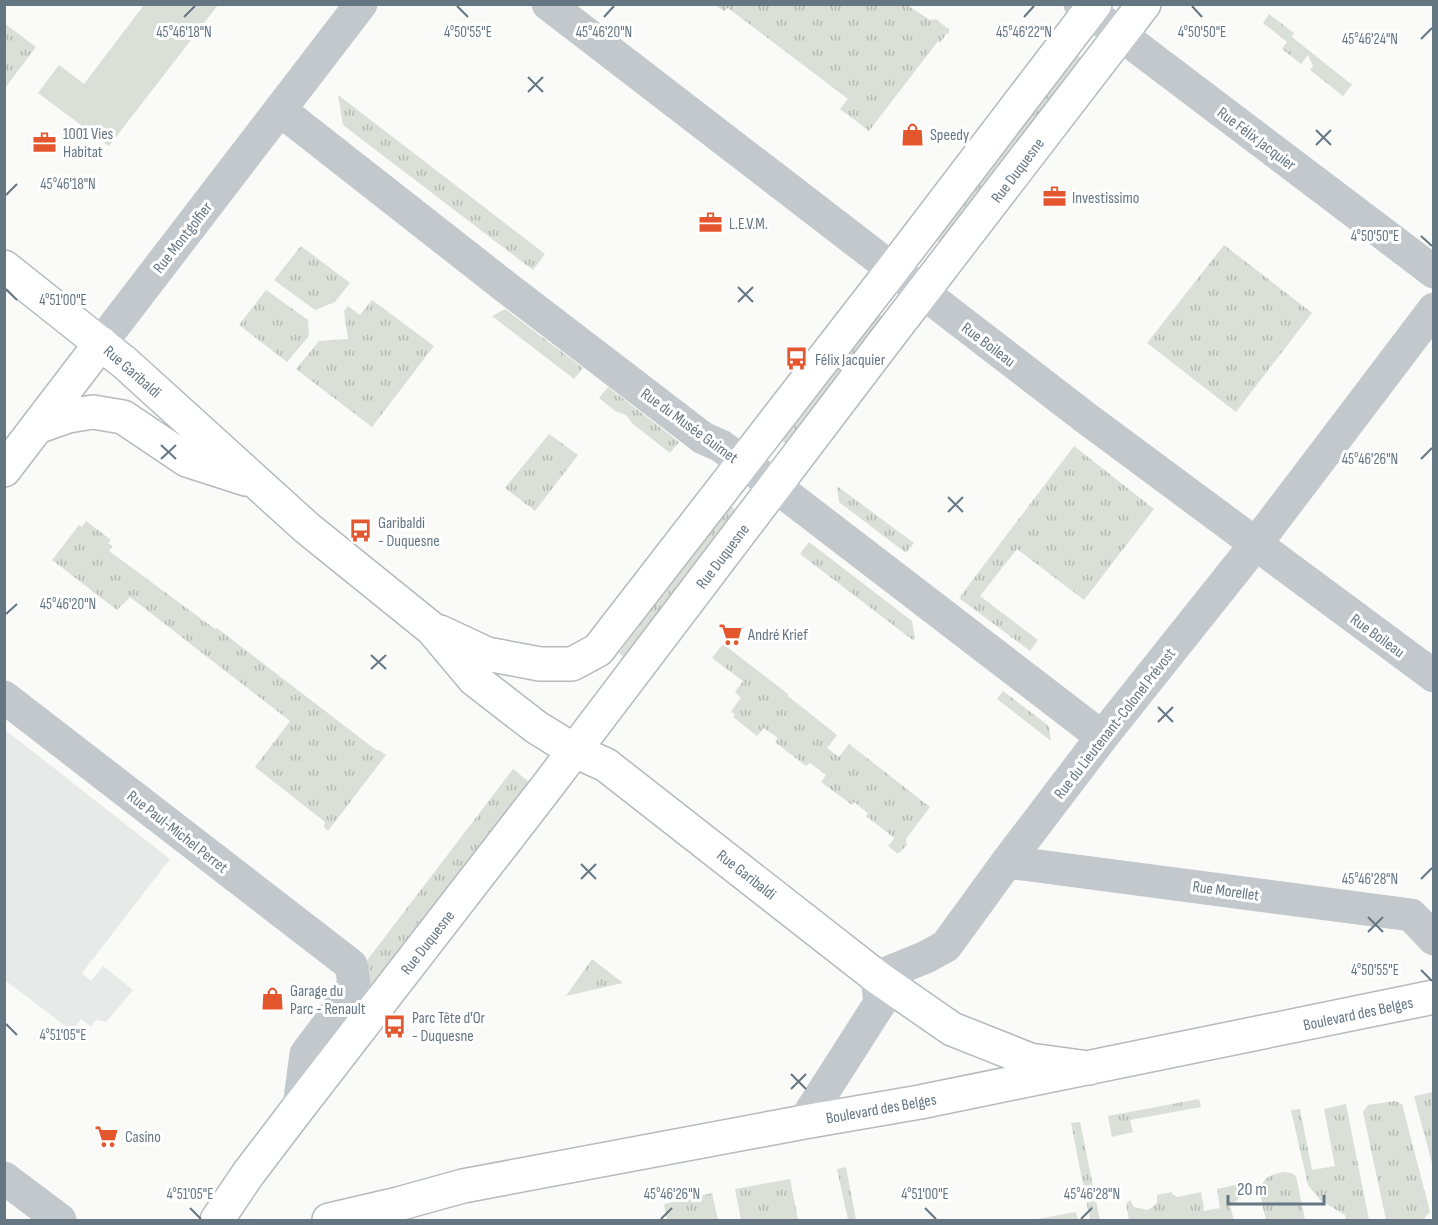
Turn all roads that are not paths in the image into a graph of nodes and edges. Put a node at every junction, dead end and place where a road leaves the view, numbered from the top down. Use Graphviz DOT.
graph roads {
  1 [pos="361,4"];
  2 [pos="549,4"];
  3 [pos="1144,4"];
  4 [pos="1088,7"];
  5 [pos="1120,35"];
  6 [pos="280,110"];
  7 [pos="4,267"];
  8 [pos="893,269"];
  9 [pos="1434,272"];
  10 [pos="923,292"];
  11 [pos="1434,309"];
  12 [pos="101,343"];
  13 [pos="37,427"];
  14 [pos="743,464"];
  15 [pos="4,470"];
  16 [pos="256,482"];
  17 [pos="775,486"];
  18 [pos="1255,545"];
  19 [pos="432,629"];
  20 [pos="1434,676"];
  21 [pos="4,697"];
  22 [pos="1102,737"];
  23 [pos="573,750"];
  24 [pos="1007,862"];
  25 [pos="1434,939"];
  26 [pos="351,965"];
  27 [pos="877,976"];
  28 [pos="1434,997"];
  29 [pos="1089,1068"];
  30 [pos="299,1107"];
  31 [pos="804,1122"];
  32 [pos="4,1178"];
  33 [pos="60,1221"];
  34 [pos="217,1221"];
  35 [pos="329,1221"];
  1 -- 6 [label="street, Rue Montgolfier"];
  2 -- 8 [label="street, Rue Boileau"];
  3 -- 5 [label="main road, Rue Duquesne"];
  4 -- 5 [label="street, Rue Félix Jacquier"];
  4 -- 8 [label="main road"];
  5 -- 9 [label="street, Rue Félix Jacquier"];
  5 -- 10 [label="main road, Rue Duquesne"];
  6 -- 12 [label="street, Rue Montgolfier"];
  6 -- 14 [label="street, Rue du Musée Guimet"];
  7 -- 12 [label="main road, Rue Garibaldi"];
  8 -- 10 [label="street, Rue Boileau"];
  8 -- 14 [label="main road"];
  10 -- 17 [label="main road, Rue Duquesne"];
  10 -- 18 [label="street, Rue Boileau"];
  11 -- 18 [label="street, Rue du Lieutenant-Colonel Prévost"];
  12 -- 13 [label="main road, Rue Montgolfier"];
  12 -- 16 [label="main road, Rue Garibaldi"];
  13 -- 15 [label="main road, Rue Montgolfier"];
  13 -- 16 [label="main road, Rue Garibaldi"];
  14 -- 17 [label="street, Rue du Musée Guimet"];
  14 -- 19 [label="main road, Rue Garibaldi"];
  16 -- 19 [label="main road, Rue Garibaldi"];
  17 -- 22 [label="street, Rue du Musée Guimet"];
  17 -- 23 [label="main road, Rue Duquesne"];
  18 -- 20 [label="street, Rue Boileau"];
  18 -- 22 [label="street, Rue du Lieutenant-Colonel Prévost"];
  19 -- 23 [label="main road, Rue Garibaldi"];
  21 -- 26 [label="street, Rue Paul-Michel Perret"];
  22 -- 24 [label="street, Rue du Lieutenant-Colonel Prévost"];
  23 -- 27 [label="main road, Rue Garibaldi"];
  23 -- 30 [label="main road, Rue Duquesne"];
  24 -- 25 [label="street, Rue Morellet"];
  24 -- 27 [label="street, Rue du Lieutenant-Colonel Prévost"];
  26 -- 30 [label="street, Rue Duquesne"];
  27 -- 29 [label="main road, Rue Garibaldi"];
  27 -- 31 [label="street"];
  28 -- 29 [label="main road, Boulevard des Belges"];
  29 -- 31 [label="main road, Boulevard des Belges"];
  30 -- 34 [label="main road, Rue Duquesne"];
  31 -- 35 [label="main road, Boulevard des Belges"];
  32 -- 33 [label="street"];
}
